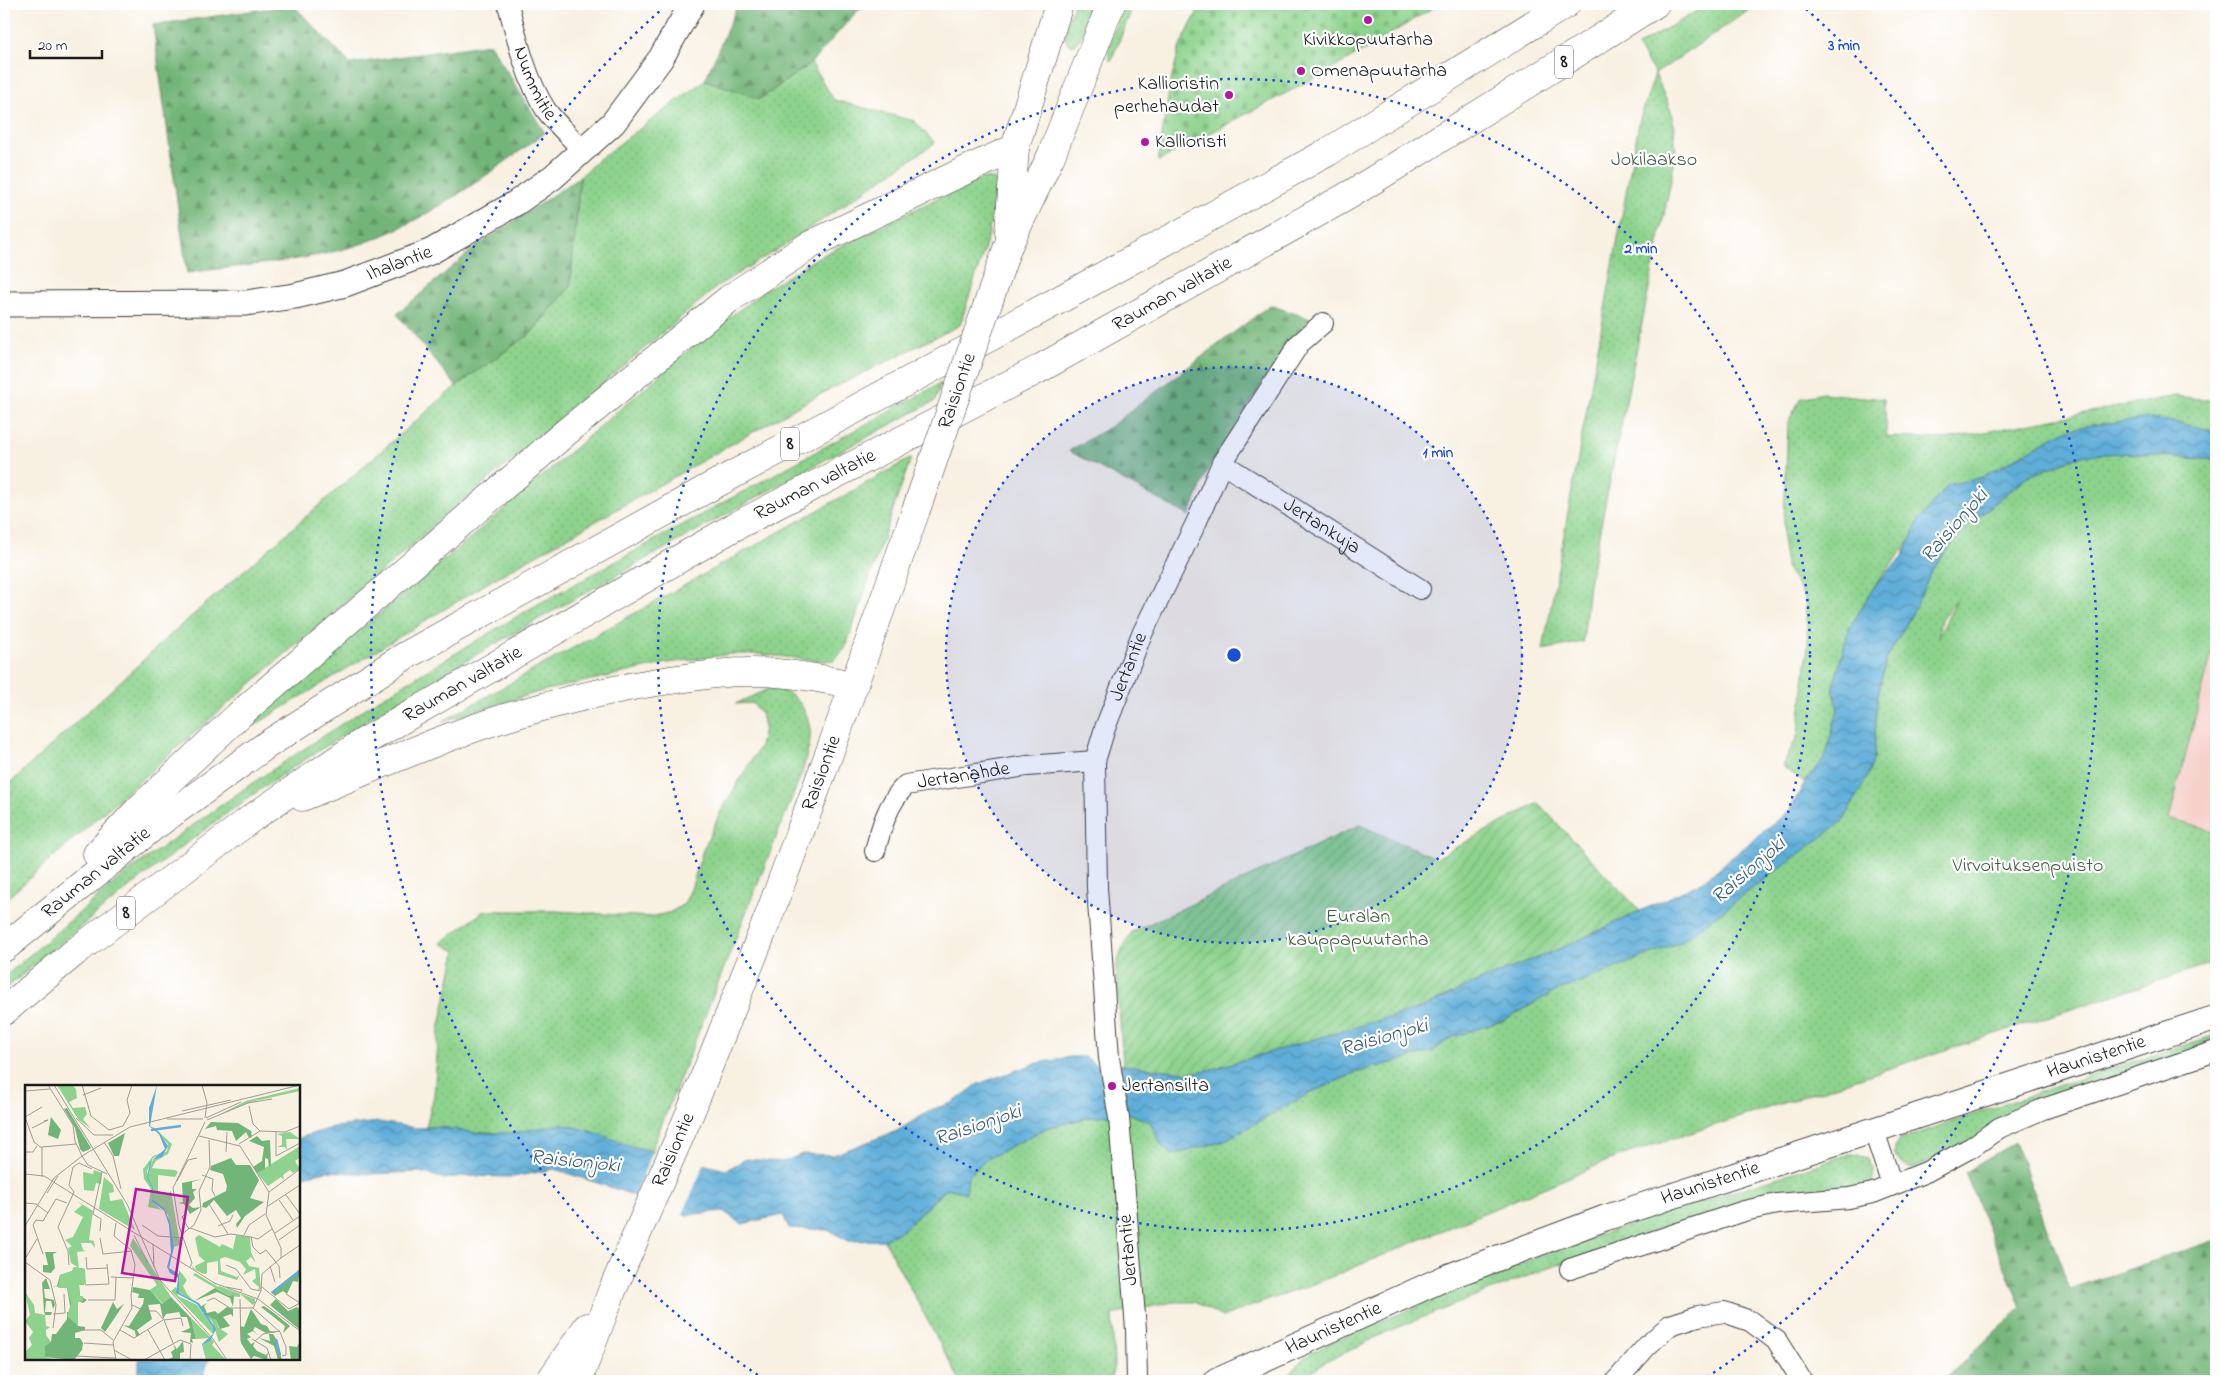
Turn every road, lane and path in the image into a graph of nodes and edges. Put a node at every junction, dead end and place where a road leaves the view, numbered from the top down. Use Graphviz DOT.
graph roads {
  1 [pos="508,4"];
  2 [pos="692,4"];
  3 [pos="1059,4"];
  4 [pos="1111,4"];
  5 [pos="1566,4"];
  6 [pos="1655,4"];
  7 [pos="1015,148"];
  8 [pos="583,150"];
  9 [pos="1008,246"];
  10 [pos="4,304"];
  11 [pos="1323,323"];
  12 [pos="1222,463"];
  13 [pos="1420,589"];
  14 [pos="854,685"];
  15 [pos="1095,761"];
  16 [pos="252,818"];
  17 [pos="875,851"];
  18 [pos="37,920"];
  19 [pos="4,948"];
  20 [pos="4,1011"];
  21 [pos="2216,1018"];
  22 [pos="2216,1051"];
  23 [pos="1874,1131"];
  24 [pos="1892,1185"];
  25 [pos="1570,1269"];
  26 [pos="612,1291"];
  27 [pos="1229,1379"];
  28 [pos="550,1381"];
  29 [pos="578,1381"];
  30 [pos="1137,1381"];
  31 [pos="1616,1381"];
  32 [pos="1802,1381"];
  1 -- 8 [label="street, Nummitie"];
  2 -- 8 [label="street, Ihalantie"];
  3 -- 7 [label="main road, Raisiontie"];
  4 -- 9 [label="main road, Raisiontie"];
  5 -- 18 [label="main road, Rauman valtatie / 8"];
  6 -- 16 [label="main road, Rauman valtatie / 8"];
  7 -- 9 [label="main road, Raisiontie"];
  7 -- 18 [label="main road"];
  8 -- 10 [label="street, Ihalantie"];
  9 -- 14 [label="main road, Raisiontie, bridge"];
  11 -- 12 [label="street, Jertantie"];
  12 -- 13 [label="street, Jertankuja"];
  12 -- 15 [label="street, Jertantie"];
  14 -- 16 [label="main road"];
  14 -- 26 [label="main road, Raisiontie"];
  15 -- 17 [label="street, Jertanahde"];
  15 -- 30 [label="street, Jertantie"];
  16 -- 20 [label="main road, Rauman valtatie / 8"];
  18 -- 19 [label="main road, Rauman valtatie / 8"];
  21 -- 23 [label="street, Haunistentie"];
  22 -- 24 [label="street, Haunistentie"];
  23 -- 24 [label="street"];
  23 -- 27 [label="street, Haunistentie"];
  24 -- 25 [label="street, Haunistentie"];
  26 -- 28 [label="main road, Raisiontie"];
  26 -- 29 [label="main road, Raisiontie"];
  31 -- 32 [label="street"];
}
